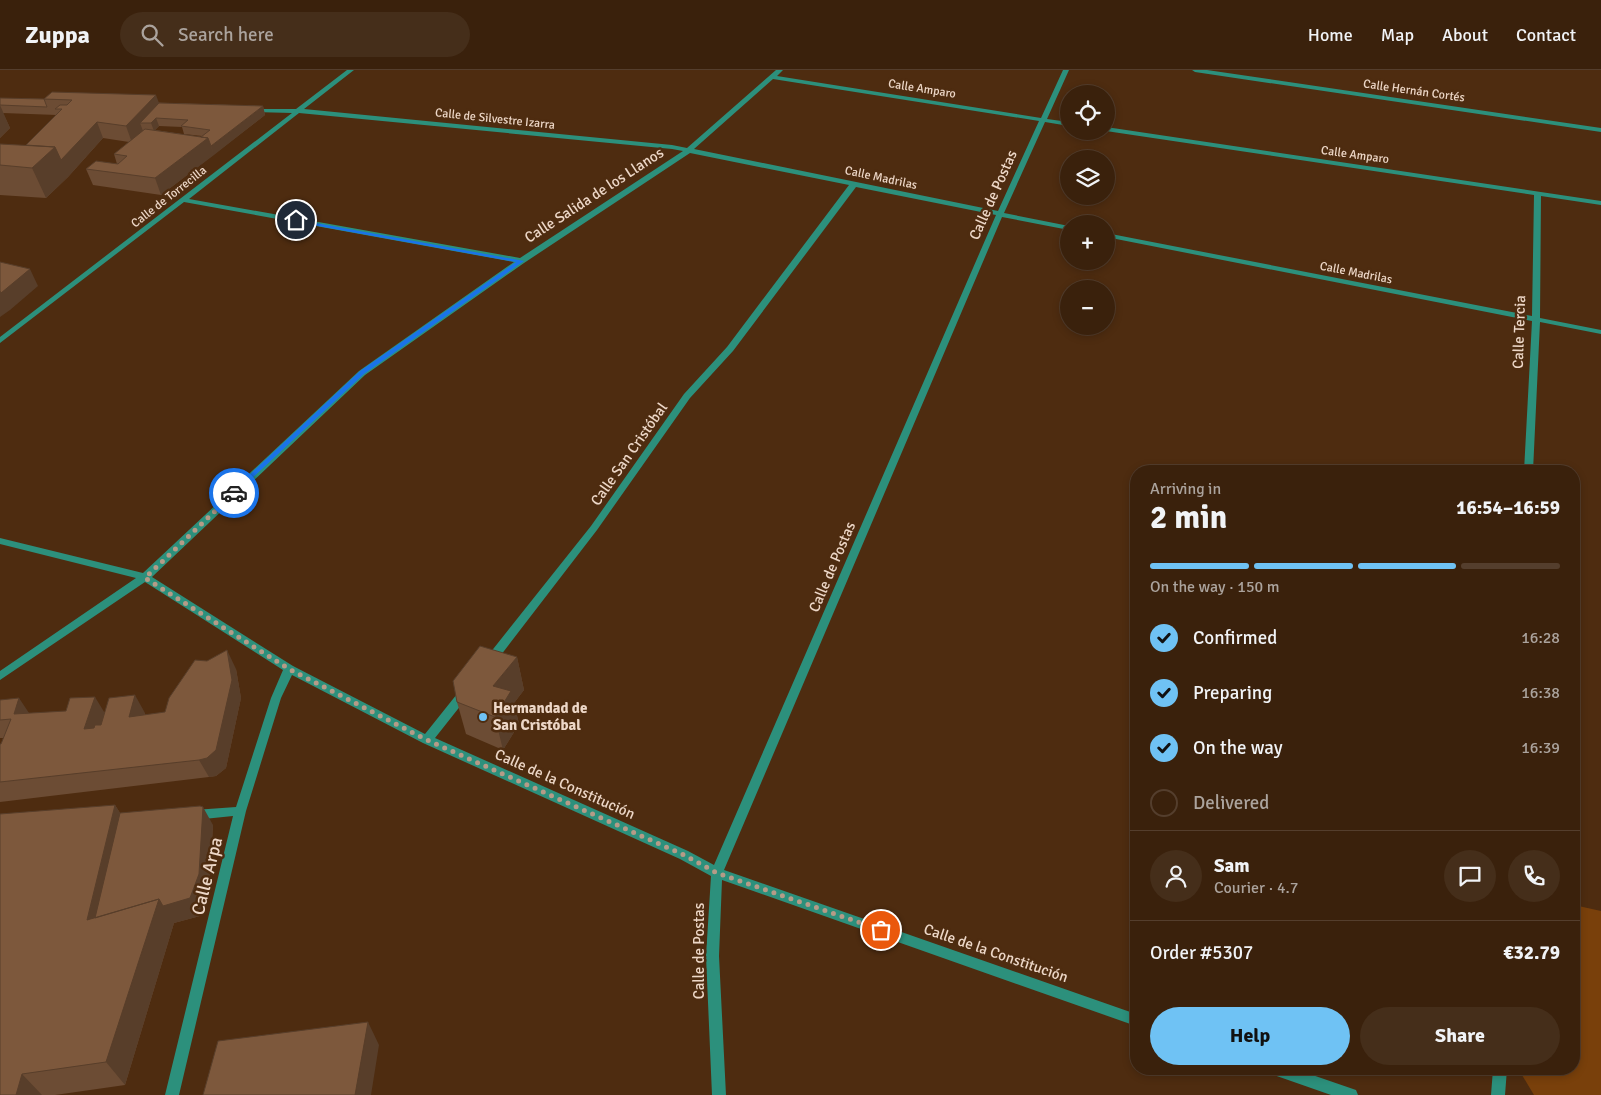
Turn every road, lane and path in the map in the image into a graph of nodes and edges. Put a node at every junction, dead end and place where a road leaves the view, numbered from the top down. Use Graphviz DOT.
graph roads {
  1 [pos="351,70"];
  2 [pos="780,70"];
  3 [pos="1066,70"];
  4 [pos="1195,70"];
  5 [pos="771,77"];
  6 [pos="240,109"];
  7 [pos="300,111"];
  8 [pos="1044,120"];
  9 [pos="1060,123"];
  10 [pos="1115,130"];
  11 [pos="1601,130"];
  12 [pos="689,150"];
  13 [pos="854,184"];
  14 [pos="1538,193"];
  15 [pos="184,200"];
  16 [pos="1601,203"];
  17 [pos="1000,214"];
  18 [pos="1060,226"];
  19 [pos="1115,237"];
  20 [pos="521,261"];
  21 [pos="1536,320"];
  22 [pos="1601,332"];
  23 [pos="0,341"];
  24 [pos="1529,465"];
  25 [pos="0,541"];
  26 [pos="145,578"];
  27 [pos="289,669"];
  28 [pos="483,670"];
  29 [pos="0,676"];
  30 [pos="470,685"];
  31 [pos="427,740"];
  32 [pos="240,811"];
  33 [pos="183,816"];
  34 [pos="717,873"];
  35 [pos="1130,1018"];
  36 [pos="1293,1075"];
  37 [pos="1500,1075"];
  38 [pos="172,1095"];
  39 [pos="719,1095"];
  40 [pos="1351,1095"];
  41 [pos="1498,1095"];
  1 -- 7 [label="street, Calle de Torrecilla"];
  2 -- 5 [label="street, Calle Salida de los Llanos"];
  3 -- 8 [label="street, Calle de Postas"];
  4 -- 11 [label="street, Calle Hernán Cortés"];
  5 -- 8 [label="street, Calle Amparo"];
  5 -- 12 [label="street, Calle Salida de los Llanos"];
  6 -- 7 [label="street, Calle de Silvestre Izarra"];
  7 -- 12 [label="street, Calle de Silvestre Izarra"];
  7 -- 15 [label="street, Calle de Torrecilla"];
  8 -- 9 [label="street, Calle Amparo"];
  8 -- 17 [label="street, Calle de Postas"];
  10 -- 14 [label="street, Calle Amparo"];
  12 -- 13 [label="street, Calle Madrilas"];
  12 -- 20 [label="street, Calle Salida de los Llanos"];
  13 -- 17 [label="street, Calle Madrilas"];
  13 -- 28 [label="street, Calle San Cristóbal"];
  14 -- 16 [label="street, Calle Amparo"];
  14 -- 21 [label="street, Calle Tercia"];
  15 -- 20 [label="street"];
  15 -- 23 [label="street, Calle de Torrecilla"];
  17 -- 18 [label="street, Calle Madrilas"];
  17 -- 34 [label="street, Calle de Postas"];
  19 -- 21 [label="street, Calle Madrilas"];
  20 -- 26 [label="street, Calle Salida de los Llanos"];
  21 -- 22 [label="street, Calle Madrilas"];
  21 -- 24 [label="street, Calle Tercia"];
  25 -- 26 [label="street, Calle de la Constitución"];
  26 -- 27 [label="street, Calle de la Constitución"];
  26 -- 29 [label="street, Calle Salida de los Llanos"];
  27 -- 31 [label="street, Calle de la Constitución"];
  27 -- 32 [label="street, Calle Arpa"];
  30 -- 31 [label="street"];
  31 -- 34 [label="street, Calle de la Constitución"];
  32 -- 33 [label="street"];
  32 -- 38 [label="street, Calle Arpa"];
  34 -- 35 [label="street, Calle de la Constitución"];
  34 -- 39 [label="street, Calle de Postas"];
  36 -- 40 [label="street"];
  37 -- 41 [label="street"];
}
